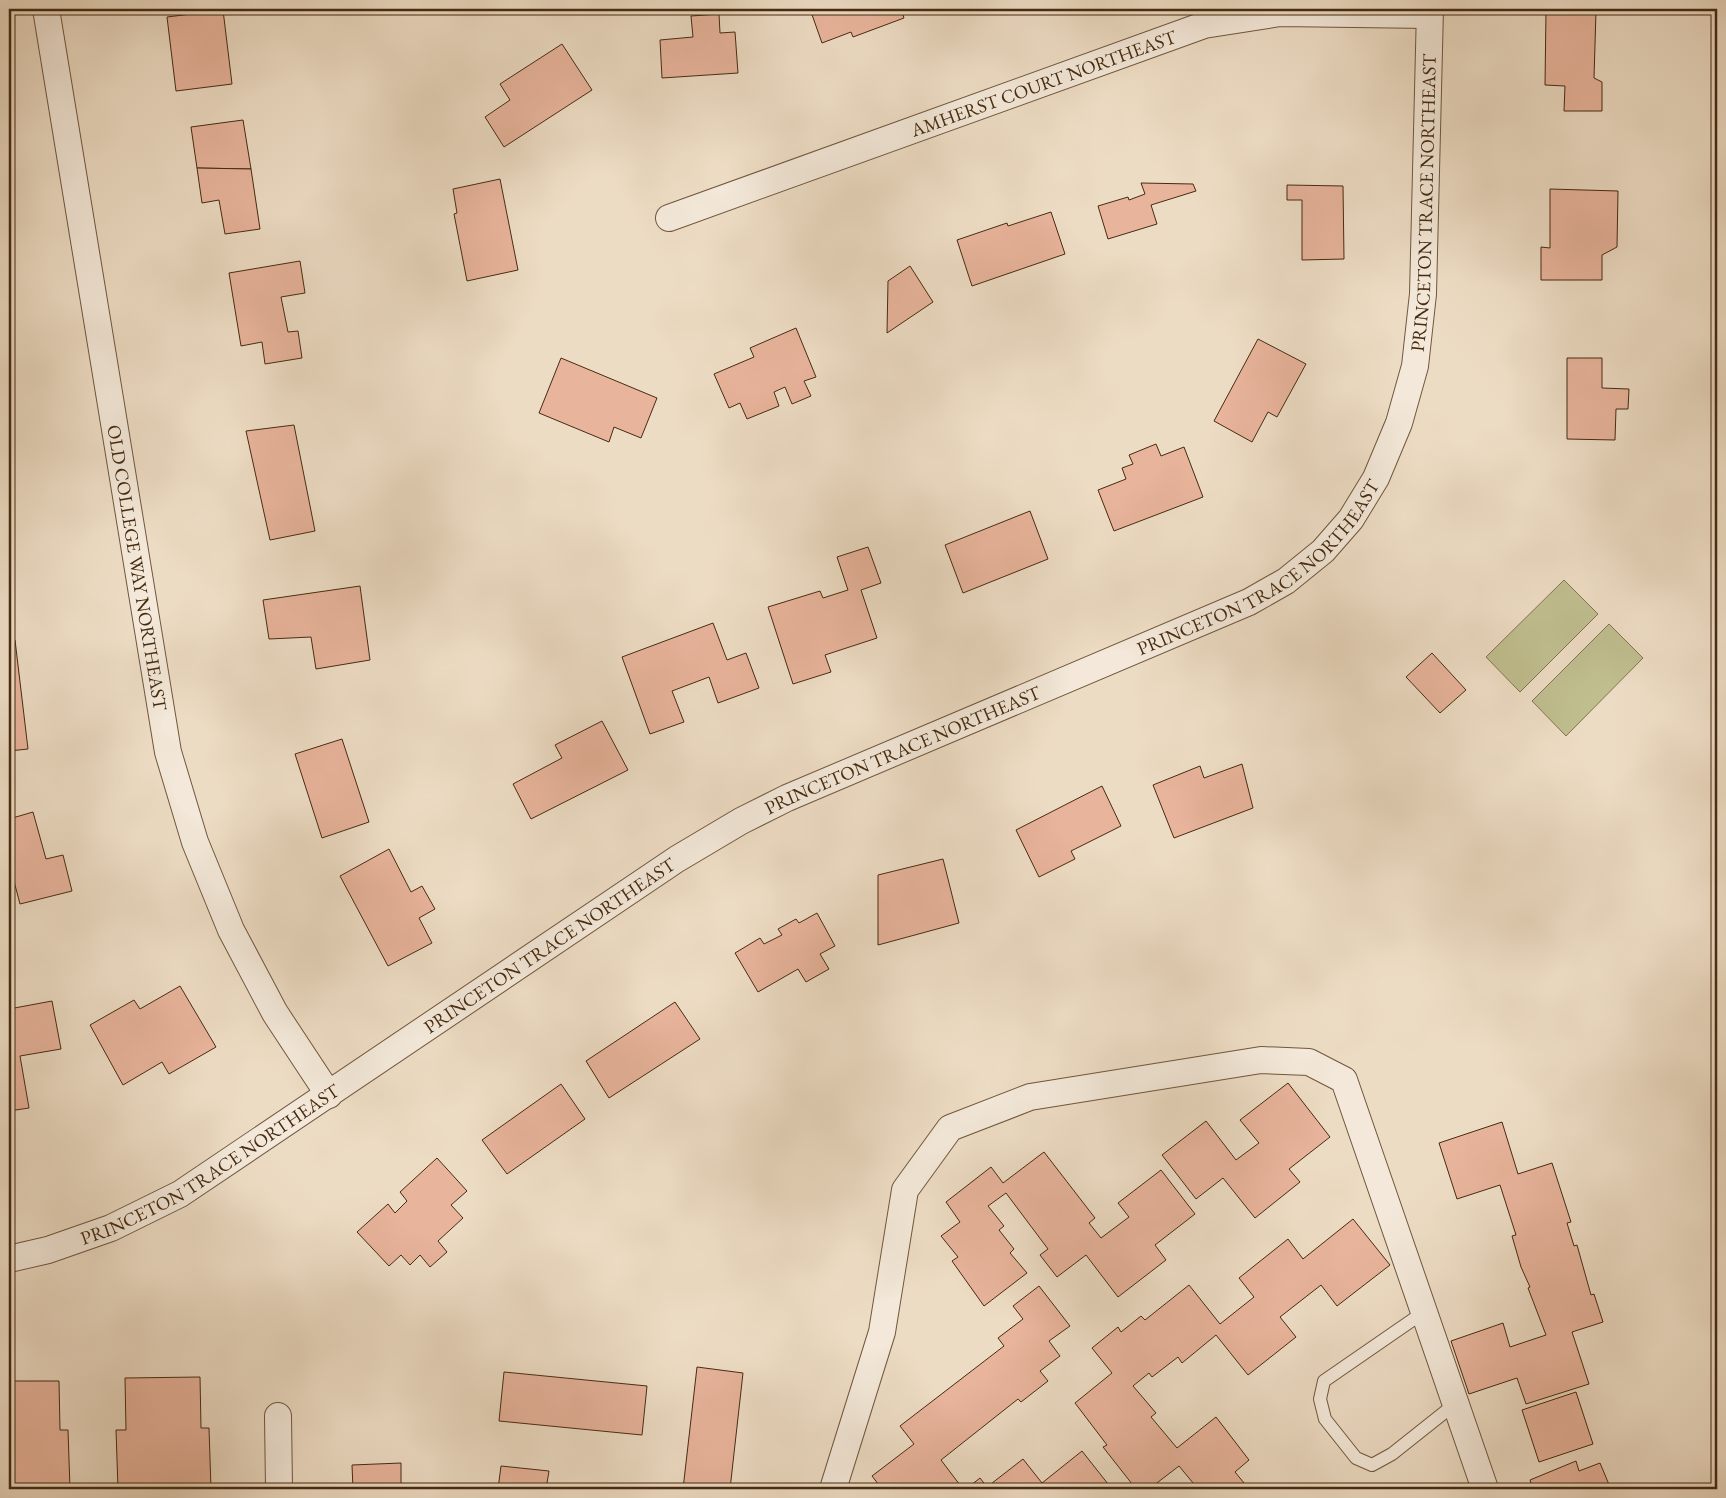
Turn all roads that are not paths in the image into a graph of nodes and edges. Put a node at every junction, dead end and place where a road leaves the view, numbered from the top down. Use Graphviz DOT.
graph roads {
  1 [pos="46,9"];
  2 [pos="1429,12"];
  3 [pos="669,218"];
  4 [pos="329,1095"];
  5 [pos="9,1259"];
  6 [pos="1424,1312"];
  7 [pos="1455,1404"];
  8 [pos="278,1416"];
  9 [pos="279,1489"];
  10 [pos="833,1489"];
  11 [pos="1485,1489"];
  1 -- 4 [label="street, OLD COLLEGE WAY NORTHEAST"];
  2 -- 3 [label="street, AMHERST COURT NORTHEAST"];
  2 -- 4 [label="street, PRINCETON TRACE NORTHEAST"];
  4 -- 5 [label="street, PRINCETON TRACE NORTHEAST"];
  6 -- 7 [label="street"];
  6 -- 7 [label="lane"];
  6 -- 10 [label="street"];
  7 -- 11 [label="street"];
  8 -- 9 [label="street"];
}
